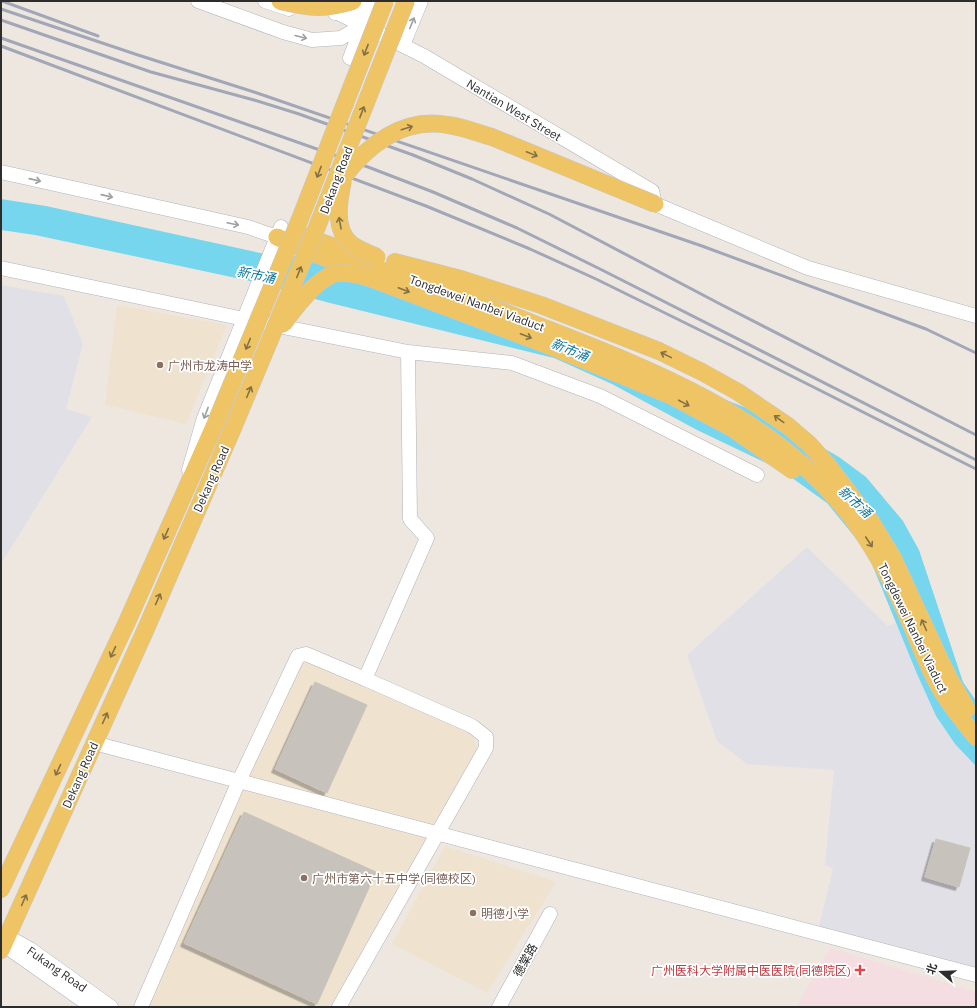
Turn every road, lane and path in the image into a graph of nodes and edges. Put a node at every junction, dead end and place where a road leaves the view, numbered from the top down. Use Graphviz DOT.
graph roads {
  1 [pos="198,1"];
  2 [pos="223,1"];
  3 [pos="265,1"];
  4 [pos="280,1"];
  5 [pos="367,1"];
  6 [pos="372,1"];
  7 [pos="385,1"];
  8 [pos="406,1"];
  9 [pos="421,1"];
  10 [pos="340,7"];
  11 [pos="359,13"];
  12 [pos="283,32"];
  13 [pos="403,45"];
  14 [pos="350,58"];
  15 [pos="355,131"];
  16 [pos="1,172"];
  17 [pos="344,176"];
  18 [pos="655,204"];
  19 [pos="277,237"];
  20 [pos="1,268"];
  21 [pos="474,295"];
  22 [pos="976,316"];
  23 [pos="244,319"];
  24 [pos="270,342"];
  25 [pos="408,352"];
  26 [pos="757,475"];
  27 [pos="841,504"];
  28 [pos="179,505"];
  29 [pos="870,520"];
  30 [pos="365,680"];
  31 [pos="976,721"];
  32 [pos="976,737"];
  33 [pos="94,743"];
  34 [pos="239,781"];
  35 [pos="438,833"];
  36 [pos="1,889"];
  37 [pos="550,914"];
  38 [pos="3,941"];
  39 [pos="976,974"];
  40 [pos="92,1007"];
  41 [pos="111,1007"];
  42 [pos="141,1007"];
  43 [pos="339,1007"];
  44 [pos="499,1007"];
  1 -- 12 [label="street"];
  2 -- 12 [label="street"];
  3 -- 10 [label="street"];
  4 -- 11 [label="main road, bridge"];
  5 -- 11 [label="street"];
  6 -- 11 [label="street"];
  7 -- 28 [label="main road, Dekang Road, one-way, bridge"];
  15 -- 8 [label="main road, Dekang Road, one-way, bridge"];
  13 -- 9 [label="street, one-way"];
  10 -- 11 [label="street, Nantian West Street"];
  12 -- 11 [label="street, one-way"];
  11 -- 13 [label="street, Nantian West Street"];
  11 -- 14 [label="street"];
  13 -- 18 [label="street, Nantian West Street"];
  15 -- 17 [label="main road, bridge"];
  24 -- 15 [label="main road, Dekang Road, one-way, bridge"];
  16 -- 19 [label="street, one-way"];
  17 -- 18 [label="main road, one-way, bridge"];
  29 -- 17 [label="main road, one-way, bridge"];
  18 -- 22 [label="street"];
  19 -- 21 [label="main road, Tongdewei Nanbei Viaduct"];
  19 -- 23 [label="street"];
  20 -- 23 [label="street"];
  21 -- 27 [label="main road, Tongdewei Nanbei Viaduct"];
  21 -- 29 [label="main road, Tongdewei Nanbei Viaduct"];
  23 -- 25 [label="street"];
  23 -- 28 [label="street, one-way"];
  24 -- 27 [label="main road, one-way, bridge"];
  33 -- 24 [label="main road, Dekang Road, one-way, bridge"];
  25 -- 26 [label="street"];
  25 -- 30 [label="street"];
  27 -- 32 [label="main road, Tongdewei Nanbei Viaduct, one-way"];
  28 -- 36 [label="main road, Dekang Road, one-way"];
  31 -- 29 [label="main road, Tongdewei Nanbei Viaduct, one-way"];
  30 -- 34 [label="street"];
  30 -- 35 [label="street"];
  33 -- 34 [label="street"];
  38 -- 33 [label="main road, Dekang Road, one-way"];
  34 -- 35 [label="street"];
  34 -- 42 [label="street"];
  35 -- 39 [label="street"];
  35 -- 43 [label="street"];
  37 -- 44 [label="street, 德棠路"];
  38 -- 40 [label="street, Fukang Road"];
  38 -- 41 [label="street, Fukang Road"];
}
